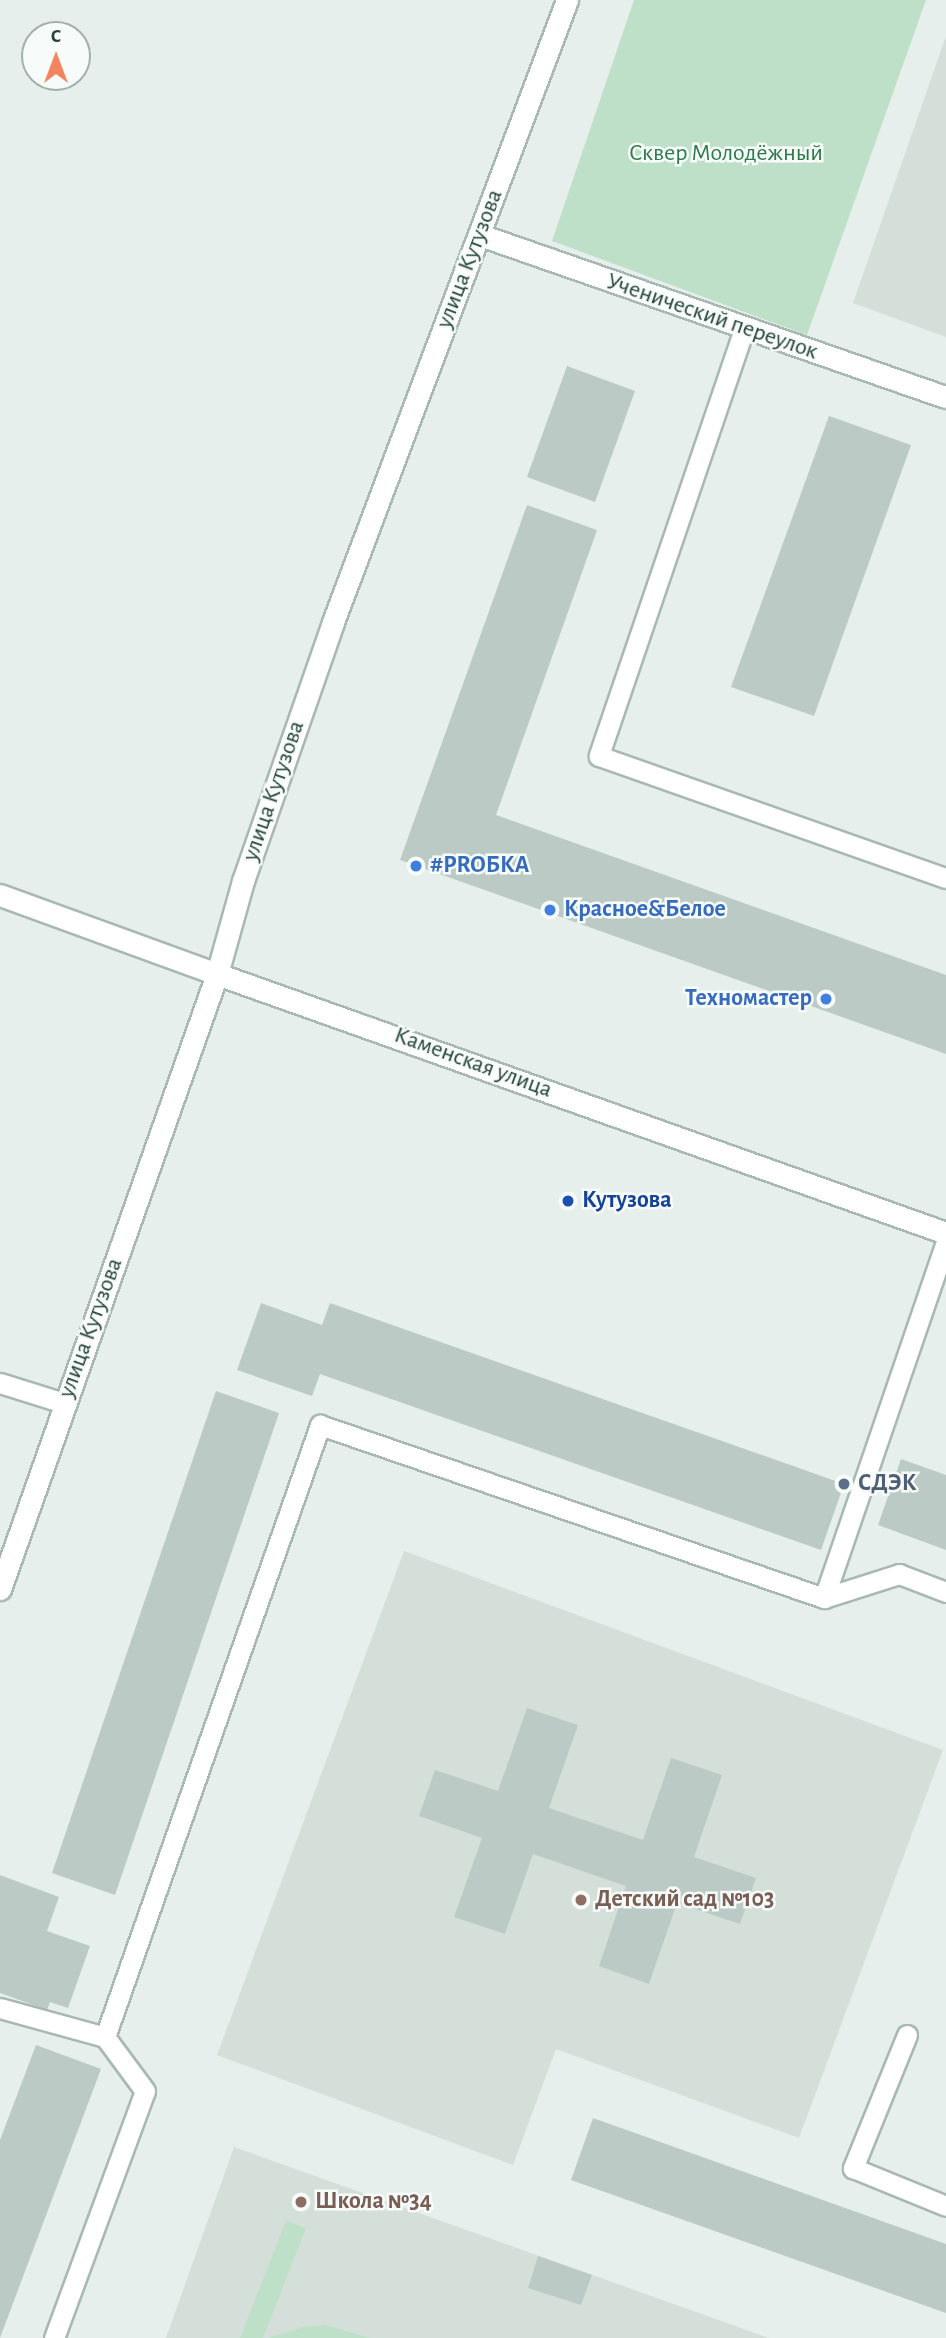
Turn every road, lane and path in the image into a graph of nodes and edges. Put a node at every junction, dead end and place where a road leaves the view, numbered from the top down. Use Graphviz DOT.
graph roads {
  1 [pos="567,0"];
  2 [pos="480,235"];
  3 [pos="744,329"];
  4 [pos="946,397"];
  5 [pos="946,878"];
  6 [pos="0,895"];
  7 [pos="217,974"];
  8 [pos="946,1233"];
  9 [pos="946,1242"];
  10 [pos="0,1383"];
  11 [pos="64,1403"];
  12 [pos="0,1589"];
  13 [pos="946,1592"];
  14 [pos="824,1598"];
  15 [pos="0,2008"];
  16 [pos="906,2035"];
  17 [pos="105,2037"];
  18 [pos="946,2206"];
  19 [pos="54,2338"];
  1 -- 2 [label="street, улица Кутузова"];
  2 -- 3 [label="street, Ученический переулок"];
  2 -- 7 [label="street, улица Кутузова"];
  3 -- 4 [label="street, Ученический переулок"];
  3 -- 5 [label="lane"];
  6 -- 7 [label="street, Каменская улица"];
  7 -- 8 [label="street, Каменская улица"];
  7 -- 11 [label="street, улица Кутузова"];
  9 -- 14 [label="lane"];
  10 -- 11 [label="lane"];
  11 -- 12 [label="street, улица Кутузова"];
  13 -- 14 [label="lane"];
  14 -- 17 [label="lane"];
  15 -- 17 [label="lane"];
  16 -- 18 [label="lane"];
  17 -- 19 [label="lane"];
}
